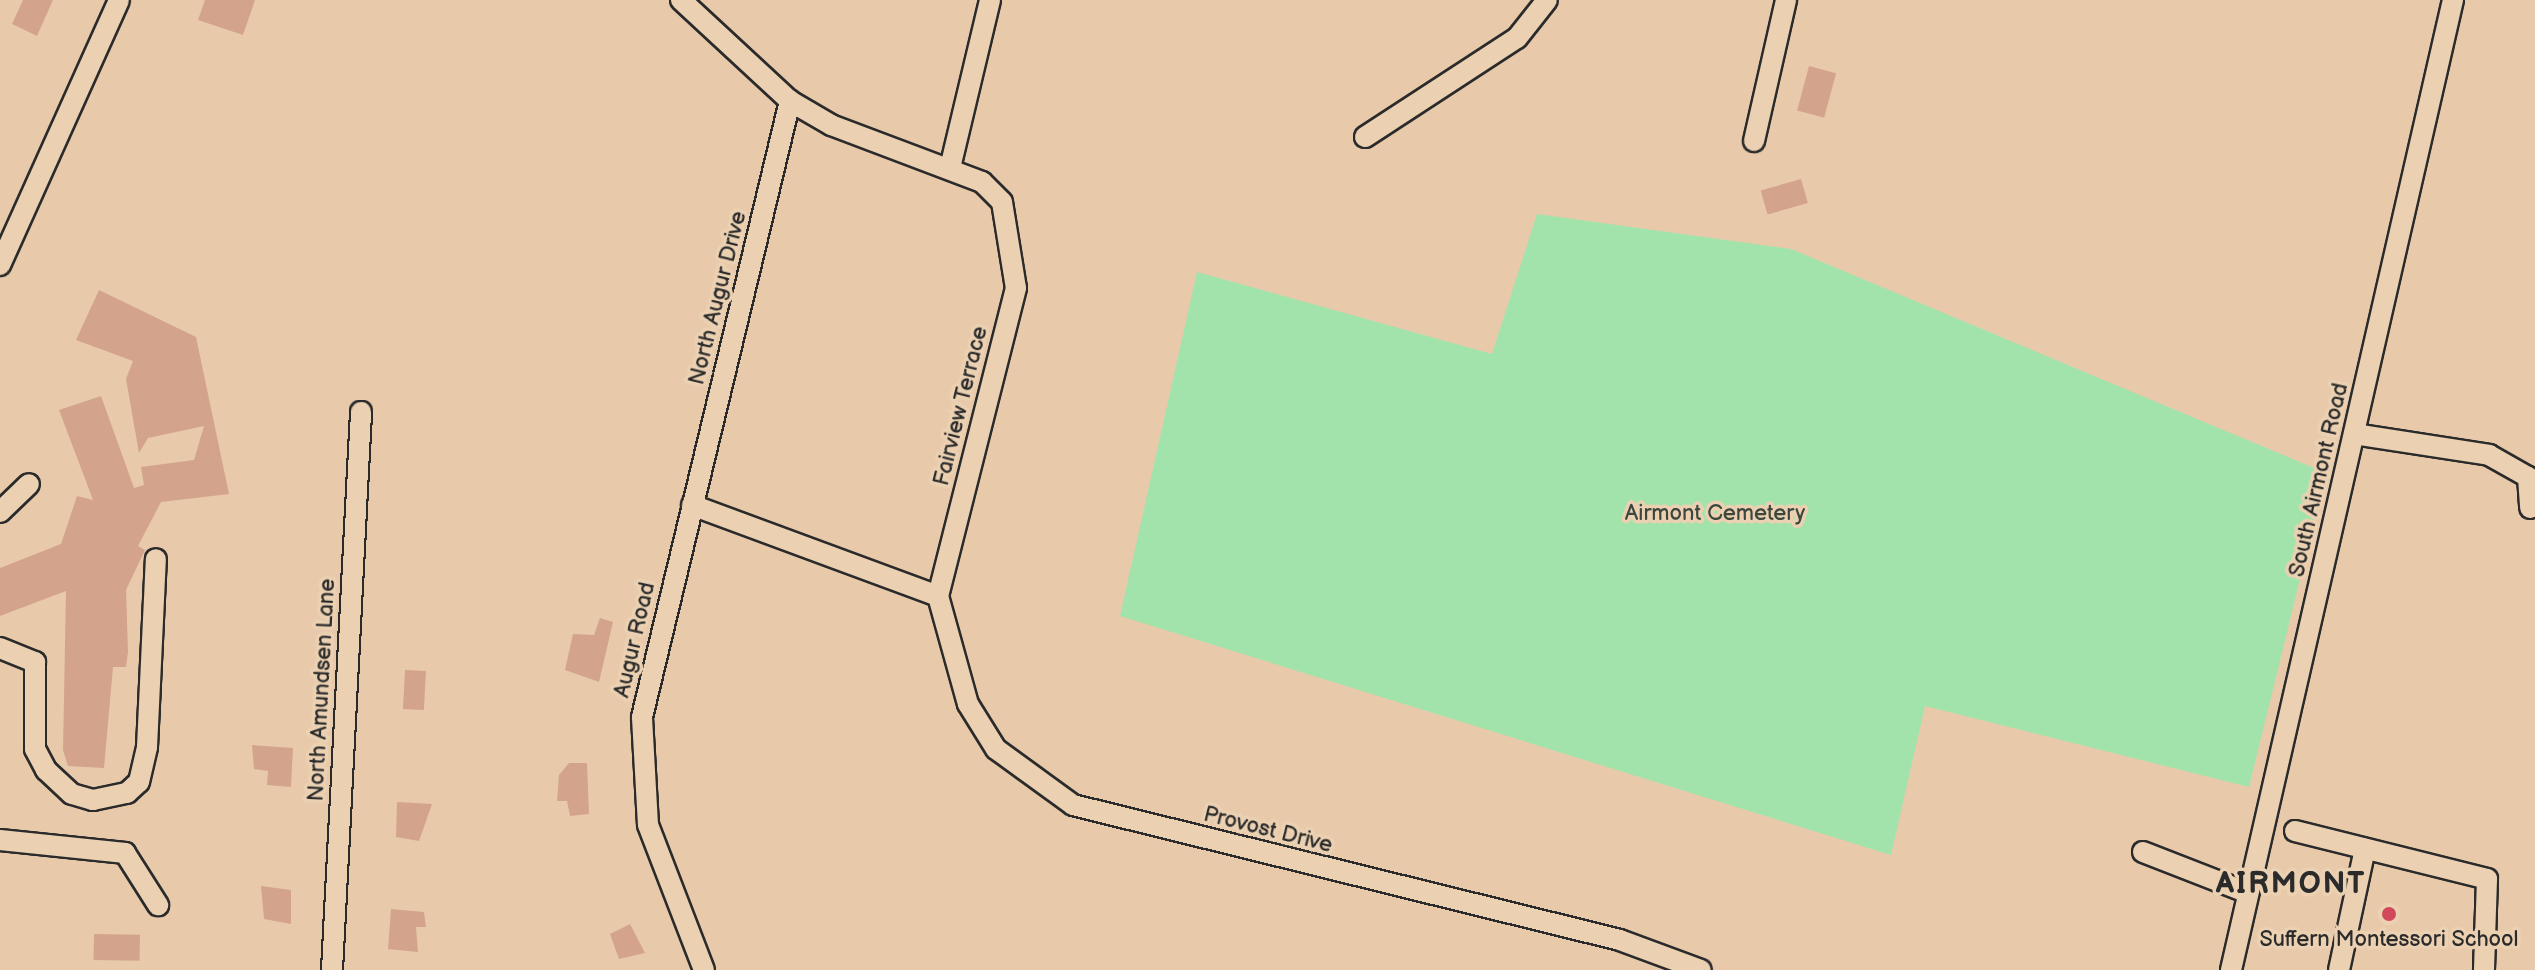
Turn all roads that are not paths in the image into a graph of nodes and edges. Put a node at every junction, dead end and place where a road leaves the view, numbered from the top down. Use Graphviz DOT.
graph roads {
  1 [pos="119,0"];
  2 [pos="681,0"];
  3 [pos="990,0"];
  4 [pos="1547,0"];
  5 [pos="1786,0"];
  6 [pos="2453,0"];
  7 [pos="790,101"];
  8 [pos="1365,137"];
  9 [pos="1754,141"];
  10 [pos="950,168"];
  11 [pos="8,222"];
  12 [pos="0,265"];
  13 [pos="361,412"];
  14 [pos="2354,434"];
  15 [pos="29,484"];
  16 [pos="692,505"];
  17 [pos="2530,508"];
  18 [pos="0,512"];
  19 [pos="156,559"];
  20 [pos="938,596"];
  21 [pos="0,648"];
  22 [pos="2295,831"];
  23 [pos="0,840"];
  24 [pos="2365,849"];
  25 [pos="2143,852"];
  26 [pos="2248,893"];
  27 [pos="158,905"];
  28 [pos="332,970"];
  29 [pos="704,970"];
  30 [pos="1701,970"];
  31 [pos="2231,970"];
  32 [pos="2339,970"];
  33 [pos="2484,970"];
  1 -- 11 [label="street"];
  2 -- 7 [label="street, Fairview Terrace"];
  3 -- 10 [label="street"];
  4 -- 8 [label="street"];
  5 -- 9 [label="street"];
  6 -- 14 [label="street, South Airmont Road"];
  7 -- 10 [label="street, Fairview Terrace"];
  7 -- 16 [label="street, North Augur Drive"];
  10 -- 20 [label="street, Fairview Terrace"];
  11 -- 12 [label="street"];
  13 -- 28 [label="street, North Amundsen Lane"];
  14 -- 17 [label="street"];
  14 -- 26 [label="street, South Airmont Road"];
  15 -- 18 [label="street"];
  16 -- 20 [label="street"];
  16 -- 29 [label="street, Augur Road"];
  19 -- 21 [label="street"];
  20 -- 30 [label="street, Provost Drive"];
  22 -- 24 [label="street"];
  23 -- 27 [label="street"];
  24 -- 32 [label="street"];
  24 -- 33 [label="street"];
  25 -- 26 [label="street"];
  26 -- 31 [label="street, South Airmont Road"];
}
